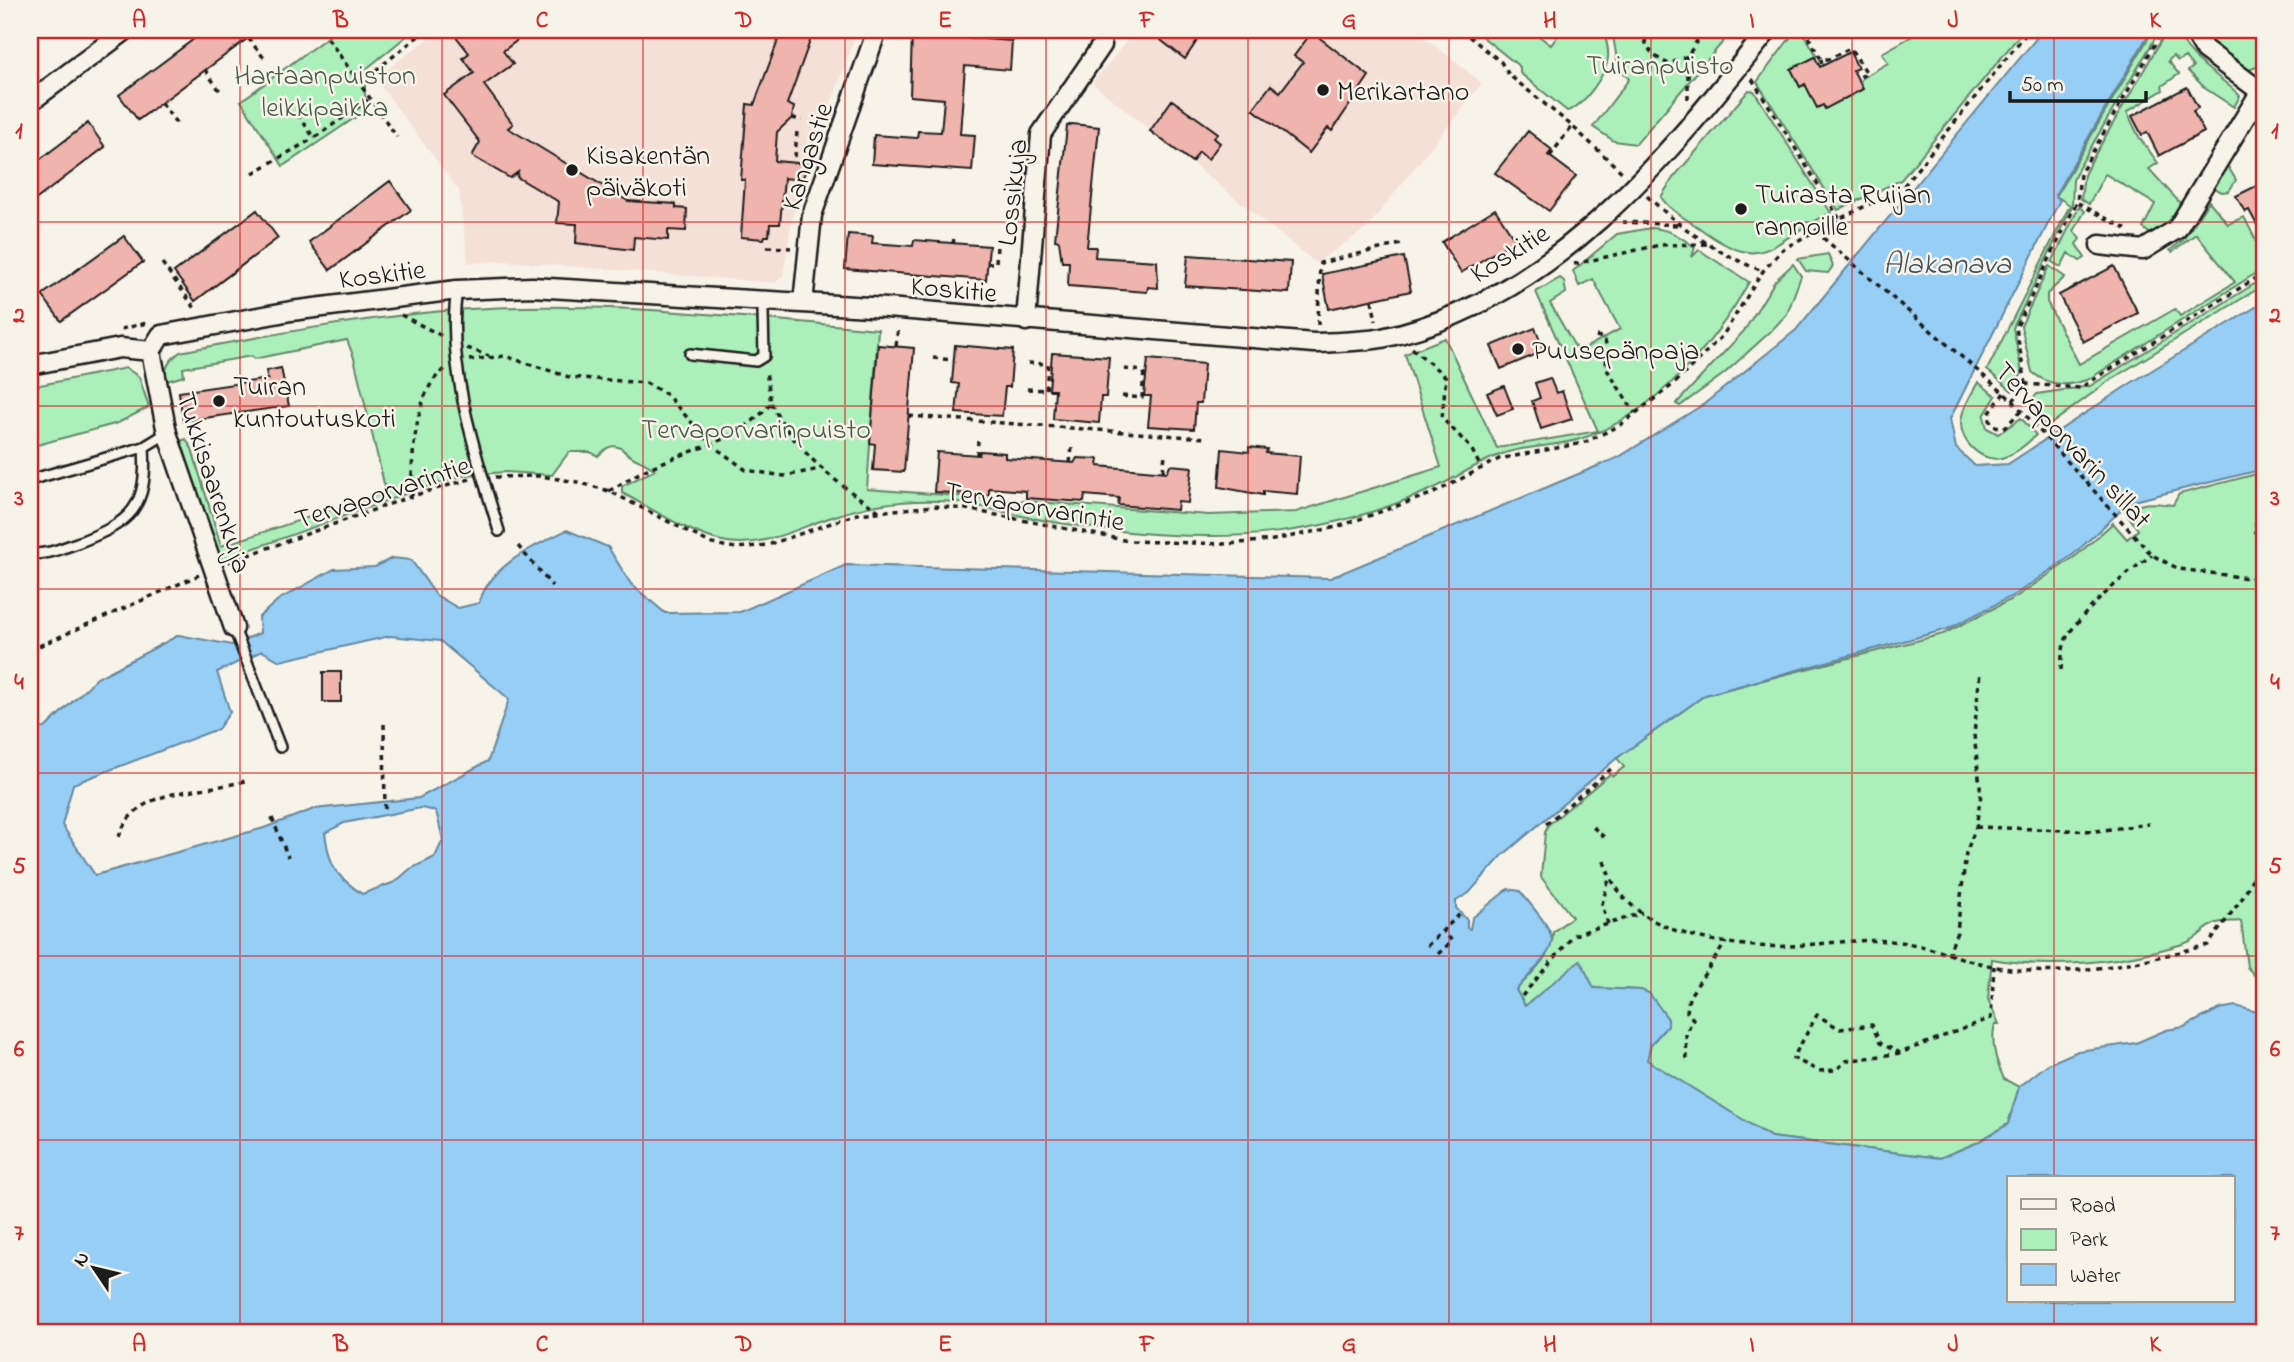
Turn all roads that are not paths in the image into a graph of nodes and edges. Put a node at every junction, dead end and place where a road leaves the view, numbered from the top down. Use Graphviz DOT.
graph roads {
  1 [pos="126,30"];
  2 [pos="877,30"];
  3 [pos="1768,30"];
  4 [pos="2193,30"];
  5 [pos="1102,45"];
  6 [pos="2262,89"];
  7 [pos="30,102"];
  8 [pos="2100,245"];
  9 [pos="457,290"];
  10 [pos="803,303"];
  11 [pos="763,311"];
  12 [pos="1026,321"];
  13 [pos="151,351"];
  14 [pos="690,354"];
  15 [pos="30,365"];
  16 [pos="167,433"];
  17 [pos="144,447"];
  18 [pos="30,480"];
  19 [pos="499,531"];
  20 [pos="30,553"];
  21 [pos="234,628"];
  22 [pos="280,747"];
  1 -- 7 [label="street"];
  2 -- 10 [label="street, Kangastie"];
  3 -- 12 [label="street, Koskitie"];
  4 -- 6 [label="street"];
  5 -- 12 [label="street, Lossikuja"];
  6 -- 8 [label="street"];
  9 -- 10 [label="street, Koskitie"];
  9 -- 13 [label="street, Koskitie"];
  9 -- 19 [label="lane"];
  10 -- 12 [label="street, Koskitie"];
  11 -- 14 [label="lane"];
  13 -- 15 [label="street"];
  13 -- 16 [label="street, Tukkisaarenkuja"];
  16 -- 17 [label="lane"];
  16 -- 21 [label="street, Tukkisaarenkuja"];
  17 -- 18 [label="lane"];
  17 -- 20 [label="lane"];
  21 -- 22 [label="lane"];
}
